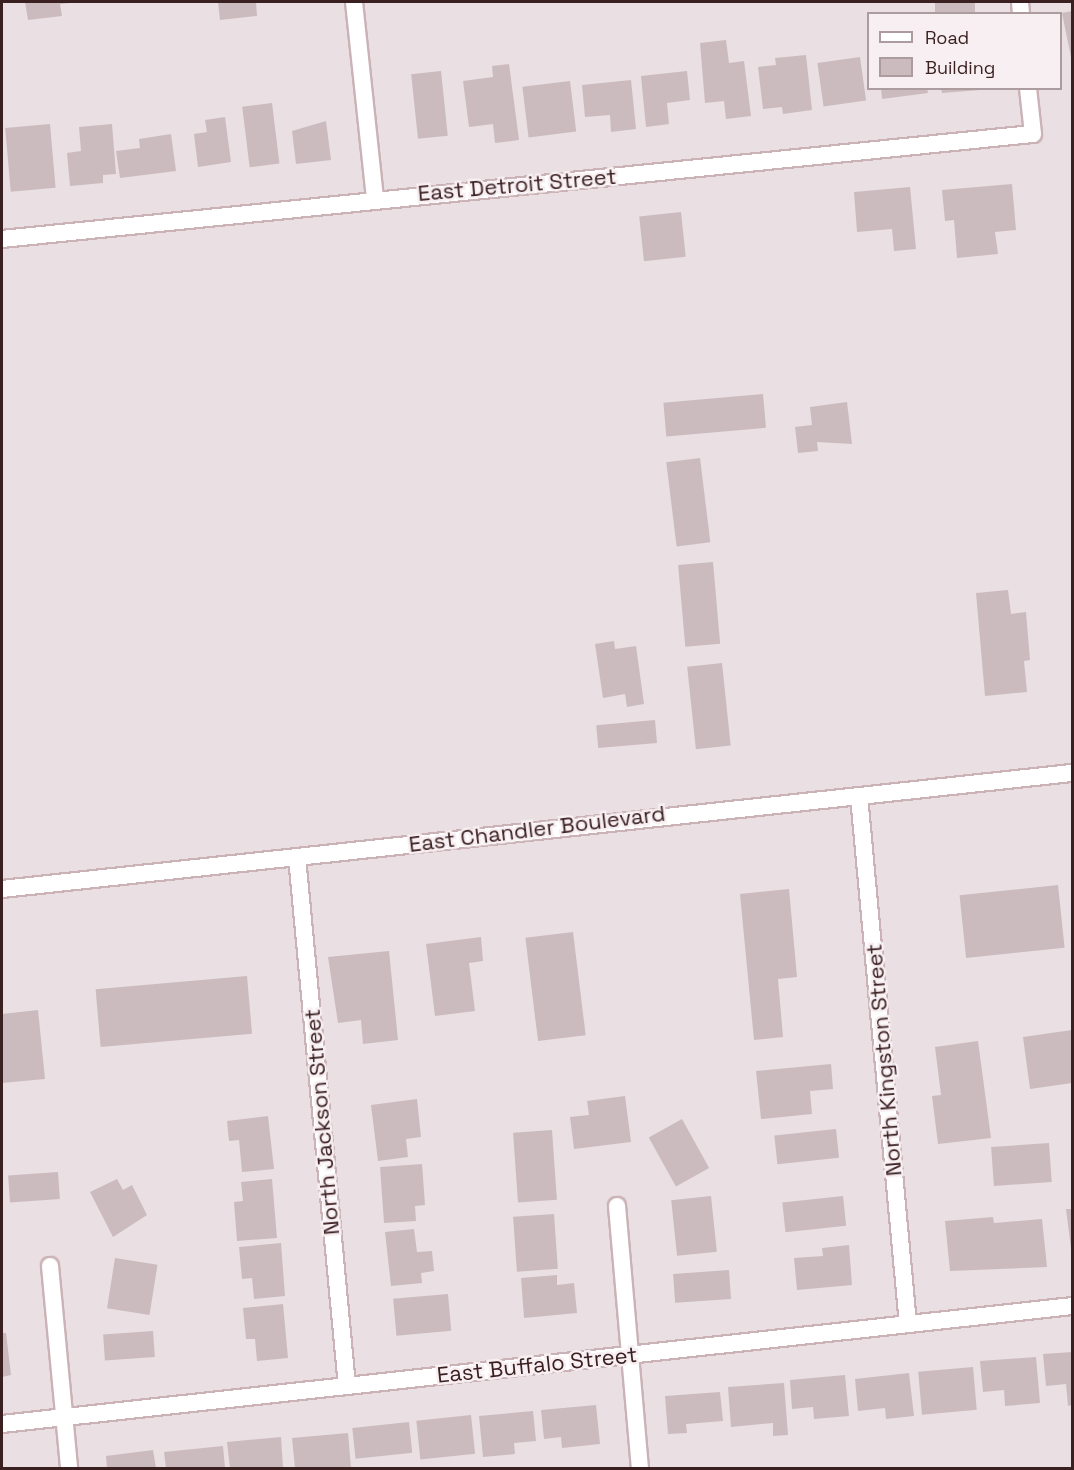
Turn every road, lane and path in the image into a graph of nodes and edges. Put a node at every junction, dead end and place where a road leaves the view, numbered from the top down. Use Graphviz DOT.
graph roads {
  1 [pos="354,2"];
  2 [pos="1028,90"];
  3 [pos="375,199"];
  4 [pos="2,239"];
  5 [pos="1072,773"];
  6 [pos="859,796"];
  7 [pos="297,857"];
  8 [pos="2,889"];
  9 [pos="616,1206"];
  10 [pos="50,1266"];
  11 [pos="1072,1306"];
  12 [pos="908,1324"];
  13 [pos="630,1355"];
  14 [pos="347,1386"];
  15 [pos="64,1417"];
  16 [pos="2,1424"];
  17 [pos="69,1468"];
  18 [pos="640,1468"];
  1 -- 3 [label="street"];
  2 -- 3 [label="street, East Detroit Street"];
  3 -- 4 [label="street, East Detroit Street"];
  5 -- 6 [label="street, East Chandler Boulevard"];
  6 -- 7 [label="street, East Chandler Boulevard"];
  6 -- 12 [label="street, North Kingston Street"];
  7 -- 8 [label="street, East Chandler Boulevard"];
  7 -- 14 [label="street, North Jackson Street"];
  9 -- 13 [label="street"];
  10 -- 15 [label="street"];
  11 -- 12 [label="street, East Buffalo Street"];
  12 -- 13 [label="street, East Buffalo Street"];
  13 -- 14 [label="street, East Buffalo Street"];
  13 -- 18 [label="street"];
  14 -- 15 [label="street, East Buffalo Street"];
  15 -- 16 [label="street, East Buffalo Street"];
  15 -- 17 [label="street"];
}
